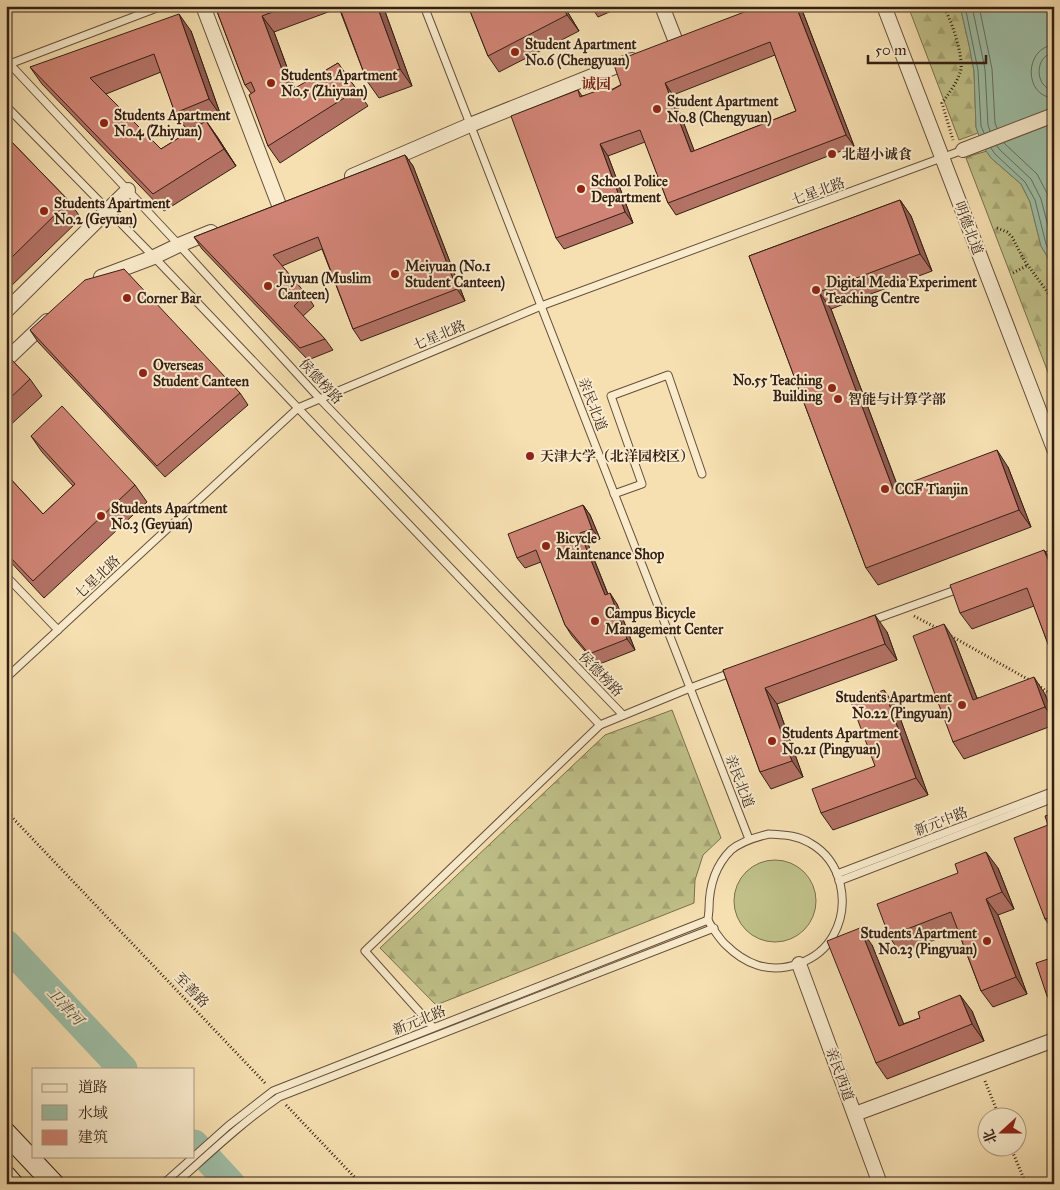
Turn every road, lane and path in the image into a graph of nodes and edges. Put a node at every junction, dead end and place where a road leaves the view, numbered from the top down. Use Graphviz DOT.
graph roads {
  1 [pos="162,6"];
  2 [pos="203,6"];
  3 [pos="424,6"];
  4 [pos="662,6"];
  5 [pos="884,6"];
  6 [pos="943,6"];
  7 [pos="676,43"];
  8 [pos="640,57"];
  9 [pos="8,63"];
  10 [pos="6,106"];
  11 [pos="1054,114"];
  12 [pos="470,125"];
  13 [pos="959,151"];
  14 [pos="942,158"];
  15 [pos="340,180"];
  16 [pos="128,190"];
  17 [pos="279,205"];
  18 [pos="108,210"];
  19 [pos="224,227"];
  20 [pos="997,228"];
  21 [pos="179,244"];
  22 [pos="154,257"];
  23 [pos="1028,265"];
  24 [pos="1013,272"];
  25 [pos="93,281"];
  26 [pos="1054,301"];
  27 [pos="541,306"];
  28 [pos="6,312"];
  29 [pos="56,312"];
  30 [pos="6,360"];
  31 [pos="320,399"];
  32 [pos="298,408"];
  33 [pos="1054,449"];
  34 [pos="702,474"];
  35 [pos="614,494"];
  36 [pos="1054,553"];
  37 [pos="1036,560"];
  38 [pos="6,576"];
  39 [pos="964,586"];
  40 [pos="902,609"];
  41 [pos="866,623"];
  42 [pos="937,628"];
  43 [pos="58,630"];
  44 [pos="945,633"];
  45 [pos="736,671"];
  46 [pos="6,678"];
  47 [pos="690,688"];
  48 [pos="1054,697"];
  49 [pos="623,716"];
  50 [pos="600,725"];
  51 [pos="1054,791"];
  52 [pos="1054,798"];
  53 [pos="6,811"];
  54 [pos="749,839"];
  55 [pos="838,877"];
  56 [pos="708,920"];
  57 [pos="714,928"];
  58 [pos="799,964"];
  59 [pos="434,1027"];
  60 [pos="1054,1040"];
  61 [pos="980,1067"];
  62 [pos="273,1091"];
  63 [pos="279,1097"];
  64 [pos="996,1108"];
  65 [pos="855,1114"];
  66 [pos="231,1129"];
  67 [pos="6,1133"];
  68 [pos="1015,1158"];
  69 [pos="6,1176"];
  70 [pos="174,1181"];
  71 [pos="13,1184"];
  72 [pos="54,1184"];
  73 [pos="163,1184"];
  74 [pos="361,1184"];
  75 [pos="880,1184"];
  76 [pos="1026,1184"];
  1 -- 9 [label="lane"];
  2 -- 17 [label="street"];
  3 -- 12 [label="lane, 亲民北道"];
  4 -- 7 [label="street"];
  5 -- 14 [label="street, 明德北道"];
  6 -- 13 [label="path"];
  8 -- 12 [label="street"];
  9 -- 16 [label="lane, 侯德榜路"];
  10 -- 18 [label="lane"];
  11 -- 13 [label="street"];
  12 -- 15 [label="street"];
  12 -- 27 [label="lane, 亲民北道"];
  13 -- 14 [label="lane, 七星北路"];
  14 -- 27 [label="lane, 七星北路"];
  14 -- 33 [label="street, 明德北道"];
  16 -- 18 [label="street"];
  16 -- 21 [label="lane, 侯德榜路"];
  18 -- 22 [label="lane"];
  18 -- 28 [label="street"];
  19 -- 21 [label="street"];
  20 -- 23 [label="path"];
  21 -- 22 [label="street"];
  21 -- 31 [label="lane, 侯德榜路"];
  22 -- 25 [label="street"];
  22 -- 32 [label="lane"];
  23 -- 24 [label="path"];
  23 -- 26 [label="path"];
  27 -- 31 [label="lane, 七星北路"];
  27 -- 35 [label="lane, 亲民北道"];
  29 -- 30 [label="street"];
  31 -- 32 [label="lane, 七星北路"];
  31 -- 49 [label="lane, 侯德榜路"];
  32 -- 43 [label="lane, 七星北路"];
  32 -- 50 [label="lane"];
  34 -- 35 [label="lane"];
  35 -- 47 [label="lane, 亲民北道"];
  36 -- 37 [label="lane"];
  38 -- 43 [label="lane"];
  39 -- 40 [label="lane"];
  40 -- 41 [label="lane"];
  40 -- 42 [label="path"];
  43 -- 46 [label="lane, 七星北路"];
  44 -- 48 [label="path"];
  45 -- 47 [label="lane"];
  47 -- 49 [label="lane"];
  47 -- 54 [label="lane, 亲民北道"];
  49 -- 50 [label="lane"];
  50 -- 59 [label="lane"];
  51 -- 55 [label="lane, 新元中路"];
  52 -- 55 [label="lane, 新元中路"];
  53 -- 62 [label="path, 至善路"];
  54 -- 55 [label="lane"];
  54 -- 56 [label="lane"];
  55 -- 58 [label="lane"];
  56 -- 57 [label="lane"];
  56 -- 59 [label="lane, 新元北路"];
  57 -- 58 [label="lane"];
  57 -- 63 [label="lane, 新元北路"];
  58 -- 65 [label="street, 亲民西道"];
  59 -- 62 [label="lane, 新元北路"];
  60 -- 61 [label="street"];
  61 -- 64 [label="path"];
  61 -- 65 [label="street"];
  62 -- 66 [label="lane, 新元北路"];
  63 -- 66 [label="lane, 新元北路"];
  63 -- 74 [label="path"];
  65 -- 75 [label="street, 亲民西道"];
  66 -- 70 [label="lane, 新元北路"];
  67 -- 72 [label="main road"];
  68 -- 76 [label="path"];
  69 -- 71 [label="main road"];
  70 -- 73 [label="lane, 新元北路"];
}
